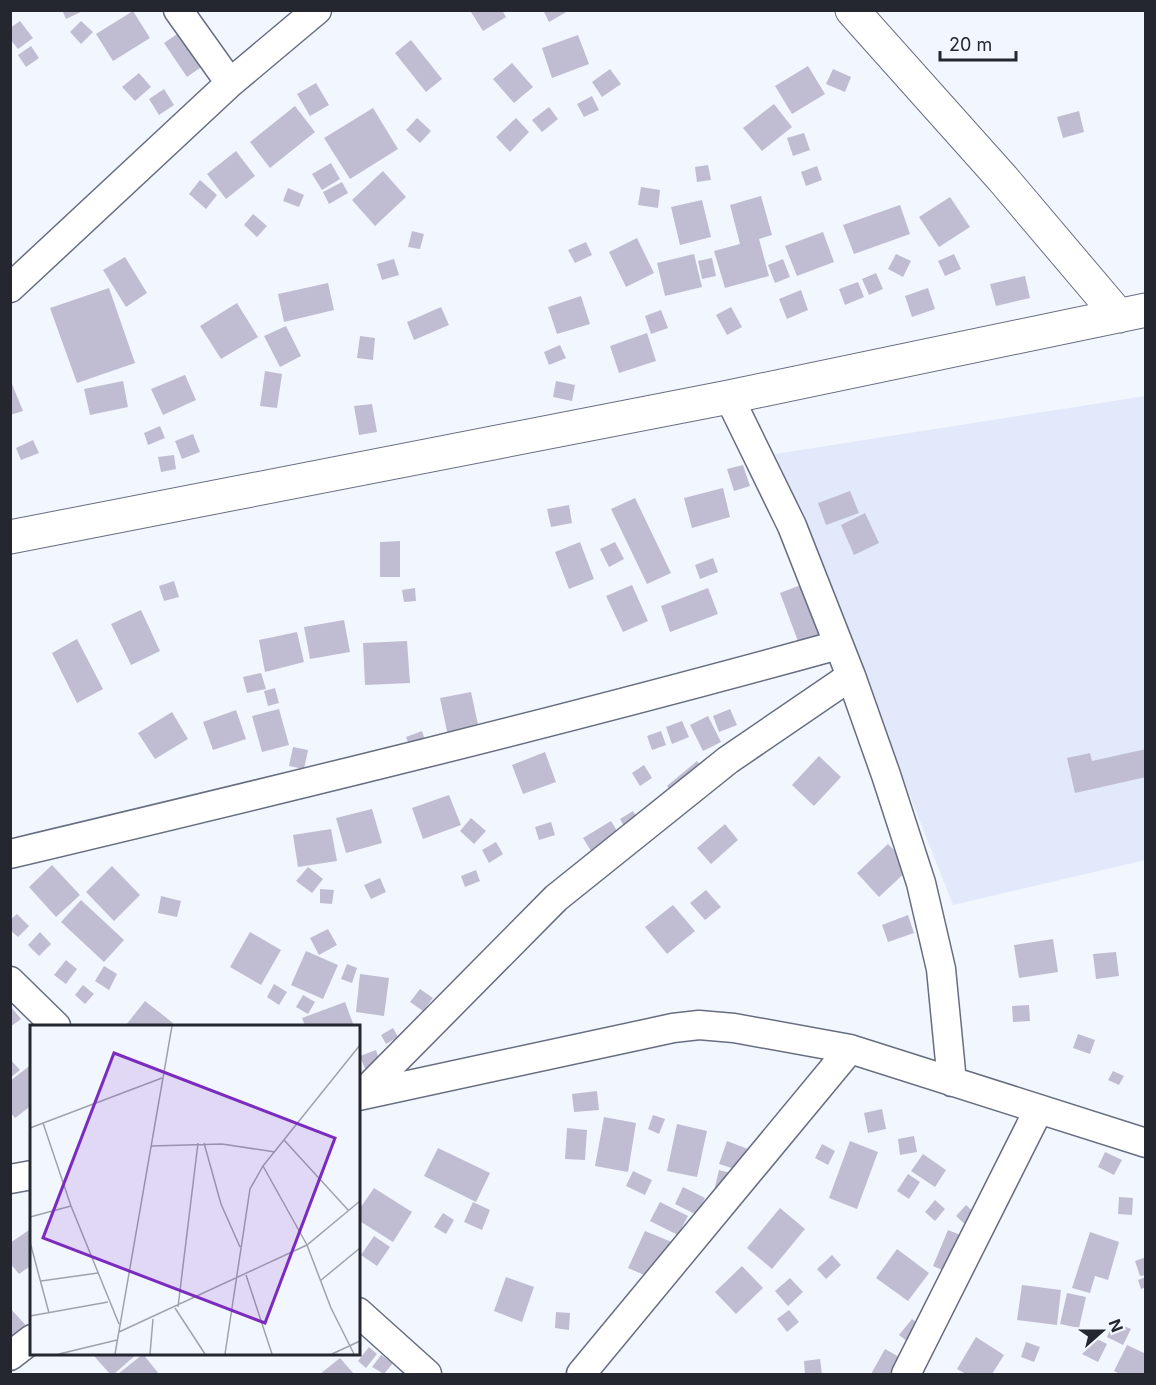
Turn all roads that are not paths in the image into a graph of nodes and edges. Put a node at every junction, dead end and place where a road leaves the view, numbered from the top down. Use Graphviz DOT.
graph roads {
  1 [pos="178,10"];
  2 [pos="317,10"];
  3 [pos="852,10"];
  4 [pos="230,83"];
  5 [pos="10,288"];
  6 [pos="1132,313"];
  7 [pos="729,397"];
  8 [pos="10,537"];
  9 [pos="838,645"];
  10 [pos="851,676"];
  11 [pos="10,854"];
  12 [pos="10,981"];
  13 [pos="55,1025"];
  14 [pos="850,1049"];
  15 [pos="952,1082"];
  16 [pos="360,1096"];
  17 [pos="1039,1109"];
  18 [pos="1146,1143"];
  19 [pos="30,1175"];
  20 [pos="10,1179"];
  21 [pos="360,1314"];
  22 [pos="30,1341"];
  23 [pos="10,1356"];
  24 [pos="427,1374"];
  25 [pos="581,1374"];
  26 [pos="906,1374"];
  1 -- 4 [label="street"];
  2 -- 4 [label="street"];
  3 -- 6 [label="street"];
  4 -- 5 [label="street"];
  6 -- 7 [label="street"];
  7 -- 8 [label="street"];
  7 -- 9 [label="street"];
  9 -- 10 [label="street"];
  9 -- 11 [label="street"];
  10 -- 15 [label="street"];
  10 -- 16 [label="street"];
  12 -- 13 [label="street"];
  14 -- 15 [label="street"];
  14 -- 16 [label="street"];
  14 -- 25 [label="street"];
  15 -- 17 [label="street"];
  17 -- 18 [label="street"];
  17 -- 26 [label="street"];
  19 -- 20 [label="street"];
  21 -- 24 [label="street"];
  22 -- 23 [label="street"];
}
